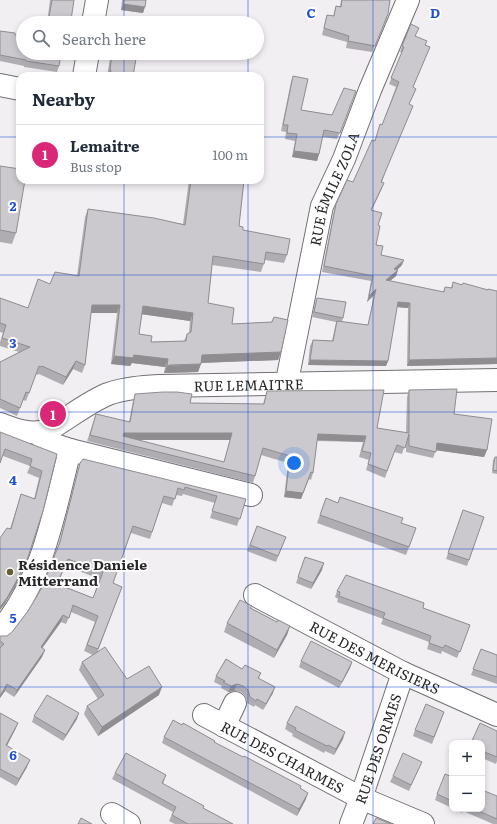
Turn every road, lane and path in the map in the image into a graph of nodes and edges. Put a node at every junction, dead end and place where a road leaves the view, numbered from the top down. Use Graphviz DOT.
graph roads {
  1 [pos="97,0"];
  2 [pos="408,0"];
  3 [pos="94,16"];
  4 [pos="87,60"];
  5 [pos="85,72"];
  6 [pos="0,85"];
  7 [pos="16,88"];
  8 [pos="497,380"];
  9 [pos="285,384"];
  10 [pos="6,426"];
  11 [pos="38,433"];
  12 [pos="70,450"];
  13 [pos="251,494"];
  14 [pos="255,595"];
  15 [pos="0,632"];
  16 [pos="403,673"];
  17 [pos="235,703"];
  18 [pos="497,715"];
  19 [pos="204,716"];
  20 [pos="224,726"];
  21 [pos="361,798"];
  22 [pos="351,824"];
  23 [pos="423,824"];
  1 -- 3 [label="street"];
  2 -- 9 [label="street, RUE ÉMILE ZOLA"];
  4 -- 5 [label="street"];
  6 -- 7 [label="street"];
  8 -- 9 [label="street, RUE LEMAITRE"];
  9 -- 11 [label="street, RUE LEMAITRE"];
  10 -- 11 [label="street"];
  11 -- 12 [label="street"];
  12 -- 13 [label="street"];
  12 -- 15 [label="street"];
  14 -- 16 [label="street, RUE DES MERISIERS"];
  16 -- 18 [label="street, RUE DES MERISIERS"];
  16 -- 21 [label="street, RUE DES ORMES"];
  17 -- 20 [label="street"];
  19 -- 20 [label="street, RUE DES CHARMES"];
  20 -- 21 [label="street, RUE DES CHARMES"];
  21 -- 22 [label="street, RUE DES ORMES"];
  21 -- 23 [label="street, RUE DES CHARMES"];
}
